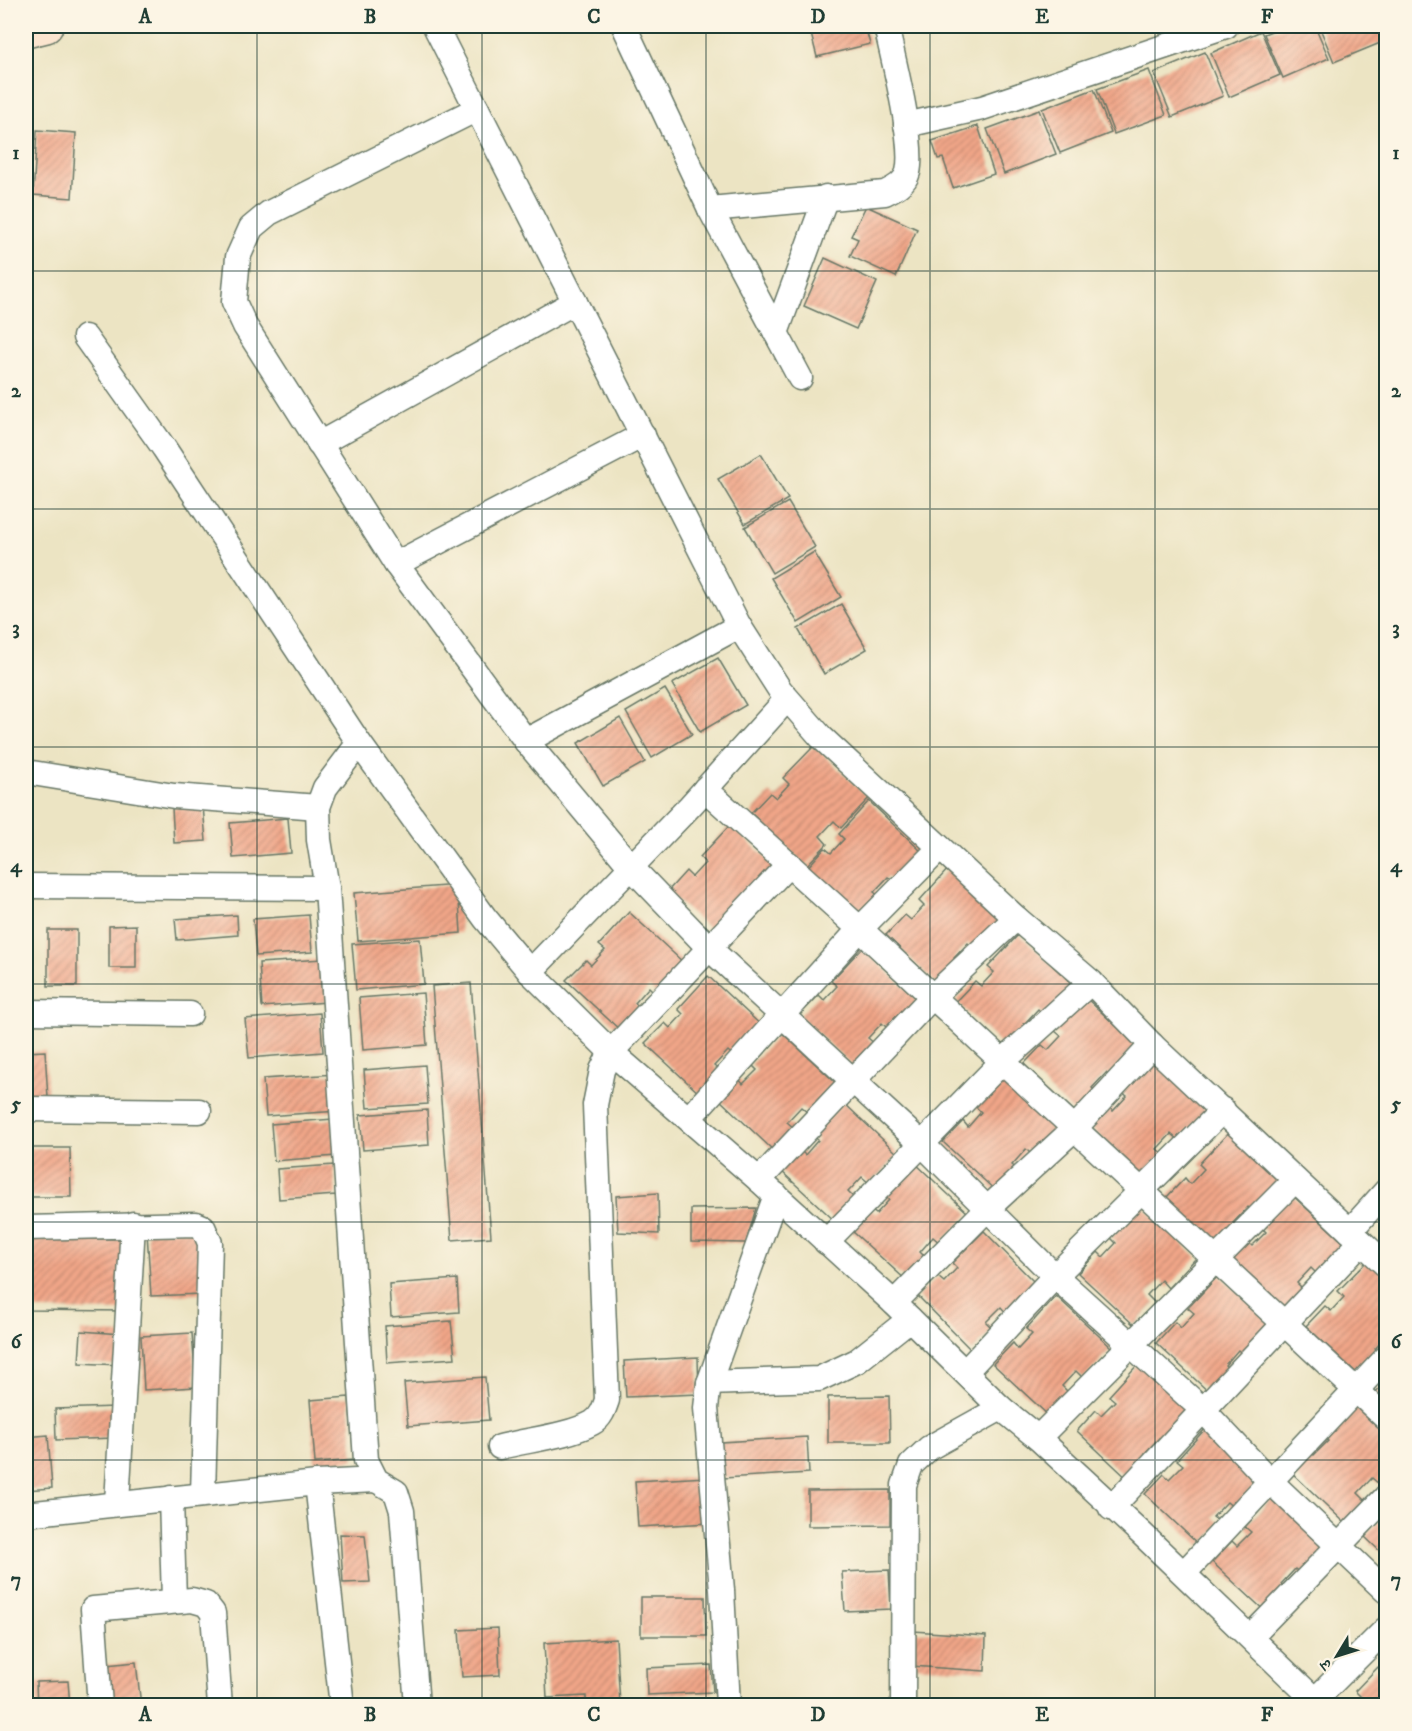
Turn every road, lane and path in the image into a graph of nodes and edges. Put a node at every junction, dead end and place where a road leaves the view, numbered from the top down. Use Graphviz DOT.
graph roads {
  1 [pos="46,26"];
  2 [pos="435,26"];
  3 [pos="624,26"];
  4 [pos="886,26"];
  5 [pos="1226,26"];
  6 [pos="26,31"];
  7 [pos="477,109"];
  8 [pos="906,125"];
  9 [pos="826,197"];
  10 [pos="710,209"];
  11 [pos="575,302"];
  12 [pos="776,333"];
  13 [pos="85,337"];
  14 [pos="800,378"];
  15 [pos="643,435"];
  16 [pos="319,444"];
  17 [pos="396,564"];
  18 [pos="740,626"];
  19 [pos="787,699"];
  20 [pos="526,741"];
  21 [pos="359,743"];
  22 [pos="26,772"];
  23 [pos="705,789"];
  24 [pos="318,807"];
  25 [pos="940,848"];
  26 [pos="789,864"];
  27 [pos="631,867"];
  28 [pos="26,886"];
  29 [pos="327,888"];
  30 [pos="1016,918"];
  31 [pos="860,929"];
  32 [pos="710,949"];
  33 [pos="530,972"];
  34 [pos="1090,981"];
  35 [pos="932,997"];
  36 [pos="26,1012"];
  37 [pos="190,1014"];
  38 [pos="784,1016"];
  39 [pos="1152,1045"];
  40 [pos="611,1052"];
  41 [pos="1003,1061"];
  42 [pos="855,1082"];
  43 [pos="26,1109"];
  44 [pos="1223,1110"];
  45 [pos="199,1111"];
  46 [pos="689,1118"];
  47 [pos="1074,1129"];
  48 [pos="922,1145"];
  49 [pos="1294,1180"];
  50 [pos="767,1187"];
  51 [pos="1140,1191"];
  52 [pos="1386,1191"];
  53 [pos="987,1209"];
  54 [pos="133,1224"];
  55 [pos="26,1228"];
  56 [pos="1355,1236"];
  57 [pos="826,1242"];
  58 [pos="1216,1261"];
  59 [pos="1386,1265"];
  60 [pos="1055,1276"];
  61 [pos="902,1311"];
  62 [pos="1285,1325"];
  63 [pos="1131,1345"];
  64 [pos="1386,1358"];
  65 [pos="965,1371"];
  66 [pos="709,1383"];
  67 [pos="1357,1391"];
  68 [pos="1001,1408"];
  69 [pos="1202,1409"];
  70 [pos="1386,1418"];
  71 [pos="1038,1438"];
  72 [pos="500,1447"];
  73 [pos="376,1480"];
  74 [pos="1269,1480"];
  75 [pos="317,1483"];
  76 [pos="203,1494"];
  77 [pos="1386,1497"];
  78 [pos="171,1498"];
  79 [pos="117,1503"];
  80 [pos="1111,1508"];
  81 [pos="26,1514"];
  82 [pos="1339,1548"];
  83 [pos="1184,1574"];
  84 [pos="1386,1591"];
  85 [pos="174,1600"];
  86 [pos="1386,1629"];
  87 [pos="1251,1636"];
  88 [pos="1318,1703"];
  89 [pos="100,1706"];
  90 [pos="220,1706"];
  91 [pos="342,1706"];
  92 [pos="417,1706"];
  93 [pos="728,1706"];
  94 [pos="903,1706"];
  1 -- 6 [label="street"];
  2 -- 7 [label="street"];
  3 -- 10 [label="street"];
  4 -- 8 [label="street"];
  5 -- 8 [label="street"];
  7 -- 11 [label="street"];
  7 -- 16 [label="street"];
  8 -- 9 [label="street"];
  9 -- 10 [label="street"];
  9 -- 12 [label="street"];
  10 -- 12 [label="street"];
  11 -- 15 [label="street"];
  11 -- 16 [label="street"];
  12 -- 14 [label="street"];
  13 -- 21 [label="street"];
  15 -- 17 [label="street"];
  15 -- 18 [label="street"];
  16 -- 17 [label="street"];
  17 -- 20 [label="street"];
  18 -- 19 [label="street"];
  18 -- 20 [label="street"];
  19 -- 23 [label="street"];
  19 -- 25 [label="street"];
  20 -- 27 [label="street"];
  21 -- 24 [label="street"];
  21 -- 33 [label="street"];
  22 -- 24 [label="street"];
  23 -- 26 [label="street"];
  23 -- 27 [label="street"];
  24 -- 29 [label="street"];
  25 -- 30 [label="street"];
  25 -- 31 [label="street"];
  26 -- 31 [label="street"];
  26 -- 32 [label="street"];
  27 -- 32 [label="street"];
  27 -- 33 [label="street"];
  28 -- 29 [label="street"];
  29 -- 73 [label="street"];
  30 -- 34 [label="street"];
  30 -- 35 [label="street"];
  31 -- 35 [label="street"];
  31 -- 38 [label="street"];
  32 -- 38 [label="street"];
  32 -- 40 [label="street"];
  33 -- 40 [label="street"];
  34 -- 39 [label="street"];
  34 -- 41 [label="street"];
  35 -- 41 [label="street"];
  35 -- 42 [label="street"];
  36 -- 37 [label="street"];
  38 -- 42 [label="street"];
  38 -- 46 [label="street"];
  39 -- 44 [label="street"];
  39 -- 47 [label="street"];
  40 -- 46 [label="street"];
  40 -- 72 [label="street"];
  41 -- 47 [label="street"];
  41 -- 48 [label="street"];
  42 -- 48 [label="street"];
  42 -- 50 [label="street"];
  43 -- 45 [label="street"];
  44 -- 49 [label="street"];
  44 -- 51 [label="street"];
  46 -- 50 [label="street"];
  47 -- 51 [label="street"];
  47 -- 53 [label="street"];
  48 -- 53 [label="street"];
  48 -- 57 [label="street"];
  49 -- 56 [label="street"];
  49 -- 58 [label="street"];
  50 -- 57 [label="street"];
  50 -- 66 [label="street"];
  51 -- 58 [label="street"];
  51 -- 60 [label="street"];
  52 -- 56 [label="street"];
  53 -- 60 [label="street"];
  53 -- 61 [label="street"];
  54 -- 55 [label="street"];
  54 -- 76 [label="street"];
  54 -- 79 [label="street"];
  56 -- 59 [label="street"];
  56 -- 62 [label="street"];
  57 -- 61 [label="street"];
  58 -- 62 [label="street"];
  58 -- 63 [label="street"];
  60 -- 63 [label="street"];
  60 -- 65 [label="street"];
  61 -- 65 [label="street"];
  61 -- 66 [label="street"];
  62 -- 67 [label="street"];
  62 -- 69 [label="street"];
  63 -- 69 [label="street"];
  63 -- 71 [label="street"];
  64 -- 67 [label="street"];
  65 -- 68 [label="street"];
  66 -- 93 [label="street"];
  67 -- 70 [label="street"];
  67 -- 74 [label="street"];
  68 -- 71 [label="street"];
  68 -- 94 [label="street"];
  69 -- 74 [label="street"];
  69 -- 80 [label="street"];
  71 -- 80 [label="street"];
  73 -- 75 [label="street"];
  73 -- 92 [label="street"];
  74 -- 82 [label="street"];
  74 -- 83 [label="street"];
  75 -- 76 [label="street"];
  75 -- 91 [label="street"];
  76 -- 78 [label="street"];
  77 -- 82 [label="street"];
  78 -- 79 [label="street"];
  78 -- 85 [label="street"];
  79 -- 81 [label="street"];
  80 -- 83 [label="street"];
  82 -- 84 [label="street"];
  82 -- 87 [label="street"];
  83 -- 87 [label="street"];
  85 -- 89 [label="street"];
  85 -- 90 [label="street"];
  86 -- 88 [label="street"];
  87 -- 88 [label="street"];
}
